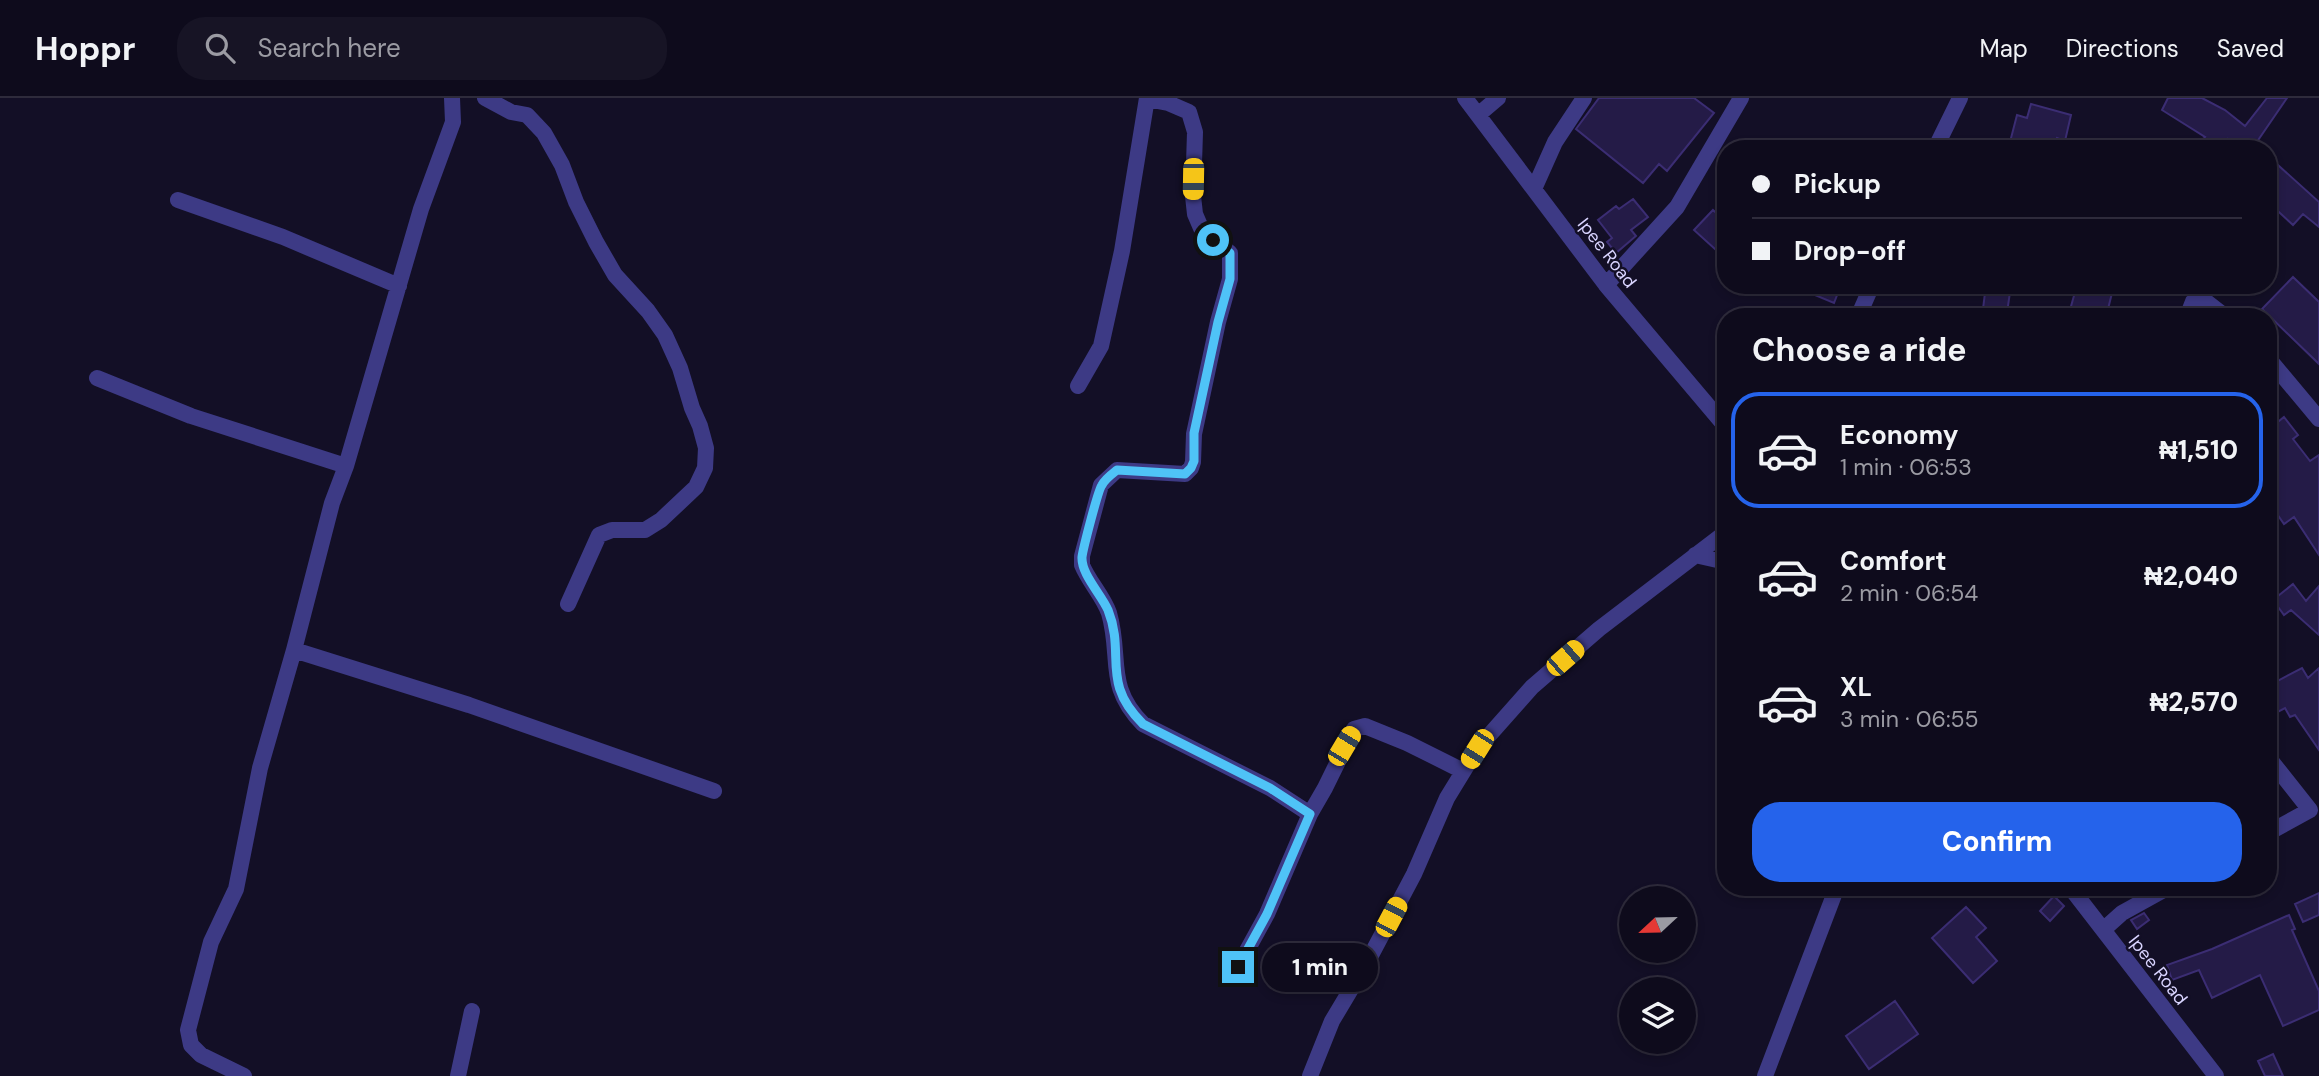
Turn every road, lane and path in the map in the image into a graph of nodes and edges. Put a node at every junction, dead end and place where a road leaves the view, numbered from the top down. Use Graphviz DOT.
graph roads {
  1 [pos="452,98"];
  2 [pos="485,98"];
  3 [pos="1147,98"];
  4 [pos="1465,98"];
  5 [pos="1498,98"];
  6 [pos="1584,98"];
  7 [pos="1741,98"];
  8 [pos="1960,98"];
  9 [pos="1478,115"];
  10 [pos="1939,140"];
  11 [pos="1534,189"];
  12 [pos="178,200"];
  13 [pos="1606,285"];
  14 [pos="399,286"];
  15 [pos="2197,294"];
  16 [pos="2215,308"];
  17 [pos="2277,369"];
  18 [pos="97,378"];
  19 [pos="1078,386"];
  20 [pos="1717,416"];
  21 [pos="2319,419"];
  22 [pos="346,466"];
  23 [pos="1717,539"];
  24 [pos="1695,555"];
  25 [pos="1717,560"];
  26 [pos="568,604"];
  27 [pos="294,650"];
  28 [pos="2277,768"];
  29 [pos="1463,771"];
  30 [pos="714,792"];
  31 [pos="1310,814"];
  32 [pos="2277,828"];
  33 [pos="1834,896"];
  34 [pos="2077,896"];
  35 [pos="2153,896"];
  36 [pos="2103,930"];
  37 [pos="1238,967"];
  38 [pos="472,1011"];
  39 [pos="1766,1075"];
  40 [pos="244,1076"];
  41 [pos="458,1076"];
  42 [pos="1310,1076"];
  43 [pos="2216,1076"];
  1 -- 14 [label="street"];
  2 -- 26 [label="street"];
  3 -- 19 [label="street"];
  3 -- 31 [label="street"];
  4 -- 9 [label="street, Ipee Road"];
  5 -- 9 [label="street"];
  6 -- 11 [label="street"];
  7 -- 13 [label="street"];
  8 -- 10 [label="street"];
  9 -- 11 [label="street, Ipee Road"];
  11 -- 13 [label="street, Ipee Road"];
  12 -- 14 [label="street"];
  13 -- 20 [label="street, Ipee Road"];
  14 -- 22 [label="street"];
  15 -- 16 [label="street"];
  17 -- 21 [label="street"];
  18 -- 22 [label="street"];
  22 -- 27 [label="street"];
  23 -- 24 [label="street"];
  24 -- 25 [label="street"];
  24 -- 29 [label="street"];
  27 -- 30 [label="street"];
  27 -- 40 [label="street"];
  28 -- 32 [label="street"];
  29 -- 31 [label="street"];
  29 -- 42 [label="street"];
  31 -- 37 [label="street"];
  33 -- 39 [label="street"];
  34 -- 36 [label="street, Ipee Road"];
  35 -- 36 [label="street"];
  36 -- 43 [label="street, Ipee Road"];
  38 -- 41 [label="street"];
}
